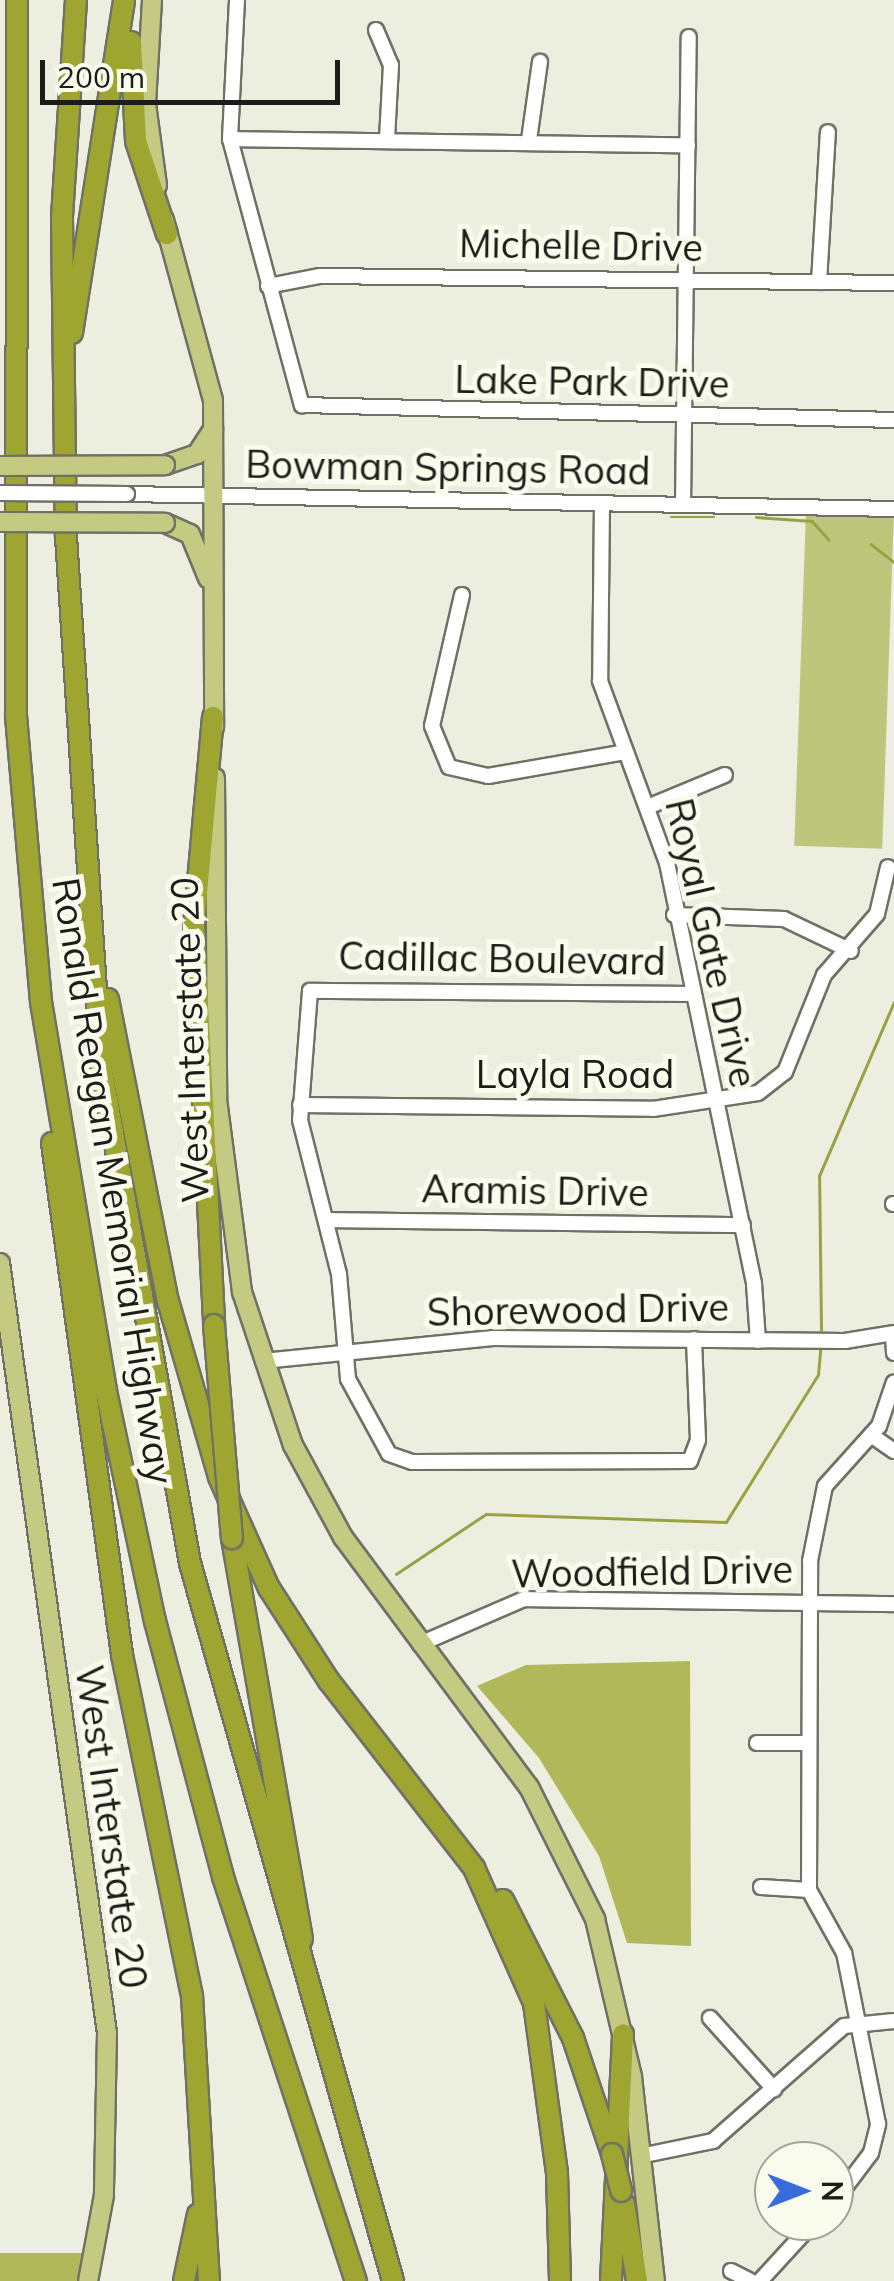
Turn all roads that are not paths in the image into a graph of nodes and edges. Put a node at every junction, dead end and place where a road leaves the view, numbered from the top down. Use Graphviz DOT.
graph roads {
  1 [pos="17,0"];
  2 [pos="76,0"];
  3 [pos="128,0"];
  4 [pos="152,0"];
  5 [pos="236,0"];
  6 [pos="376,30"];
  7 [pos="689,37"];
  8 [pos="540,62"];
  9 [pos="828,132"];
  10 [pos="387,138"];
  11 [pos="230,139"];
  12 [pos="528,140"];
  13 [pos="688,145"];
  14 [pos="167,234"];
  15 [pos="686,280"];
  16 [pos="819,282"];
  17 [pos="894,283"];
  18 [pos="268,286"];
  19 [pos="63,390"];
  20 [pos="684,416"];
  21 [pos="894,420"];
  22 [pos="215,425"];
  23 [pos="0,466"];
  24 [pos="0,493"];
  25 [pos="217,494"];
  26 [pos="602,504"];
  27 [pos="683,505"];
  28 [pos="894,510"];
  29 [pos="0,522"];
  30 [pos="462,595"];
  31 [pos="213,608"];
  32 [pos="0,627"];
  33 [pos="16,716"];
  34 [pos="213,717"];
  35 [pos="625,752"];
  36 [pos="725,775"];
  37 [pos="650,806"];
  38 [pos="888,866"];
  39 [pos="87,882"];
  40 [pos="674,916"];
  41 [pos="851,951"];
  42 [pos="687,994"];
  43 [pos="41,1002"];
  44 [pos="300,1104"];
  45 [pos="714,1104"];
  46 [pos="328,1220"];
  47 [pos="743,1225"];
  48 [pos="0,1263"];
  49 [pos="894,1333"];
  50 [pos="694,1339"];
  51 [pos="758,1341"];
  52 [pos="344,1350"];
  53 [pos="894,1353"];
  54 [pos="263,1360"];
  55 [pos="894,1382"];
  56 [pos="870,1435"];
  57 [pos="894,1450"];
  58 [pos="810,1603"];
  59 [pos="894,1604"];
  60 [pos="420,1644"];
  61 [pos="757,1743"];
  62 [pos="808,1743"];
  63 [pos="474,1868"];
  64 [pos="761,1887"];
  65 [pos="808,1890"];
  66 [pos="302,1961"];
  67 [pos="710,2018"];
  68 [pos="894,2021"];
  69 [pos="853,2022"];
  70 [pos="624,2034"];
  71 [pos="774,2088"];
  72 [pos="640,2156"];
  73 [pos="206,2168"];
  74 [pos="854,2171"];
  75 [pos="797,2241"];
  76 [pos="731,2271"];
  77 [pos="88,2281"];
  78 [pos="184,2281"];
  79 [pos="209,2281"];
  80 [pos="356,2281"];
  81 [pos="393,2281"];
  82 [pos="560,2281"];
  83 [pos="612,2281"];
  84 [pos="637,2281"];
  85 [pos="655,2281"];
  86 [pos="751,2281"];
  87 [pos="760,2281"];
  1 -- 33 [label="highway, Ronald Reagan Memorial Highway"];
  2 -- 19 [label="highway, Ronald Reagan Memorial Highway"];
  3 -- 14 [label="highway"];
  3 -- 19 [label="highway"];
  4 -- 14 [label="main road, West Interstate 20"];
  5 -- 11 [label="street"];
  6 -- 10 [label="street"];
  7 -- 13 [label="street"];
  8 -- 12 [label="street"];
  9 -- 16 [label="street"];
  10 -- 11 [label="street"];
  10 -- 12 [label="street"];
  11 -- 18 [label="street"];
  12 -- 13 [label="street"];
  13 -- 15 [label="street"];
  14 -- 22 [label="main road, West Interstate 20"];
  15 -- 16 [label="street, Michelle Drive"];
  15 -- 18 [label="street, Michelle Drive"];
  15 -- 20 [label="street"];
  16 -- 17 [label="street, Michelle Drive"];
  18 -- 20 [label="street, Lake Park Drive"];
  19 -- 39 [label="highway, Ronald Reagan Memorial Highway"];
  20 -- 21 [label="street, Lake Park Drive"];
  20 -- 27 [label="street"];
  22 -- 23 [label="main road, bridge"];
  22 -- 25 [label="main road, West Interstate 20"];
  24 -- 25 [label="street, Bowman Springs Road, bridge"];
  25 -- 26 [label="street, Bowman Springs Road"];
  25 -- 31 [label="main road, West Interstate 20"];
  26 -- 27 [label="street, Bowman Springs Road"];
  26 -- 35 [label="street, Royal Gate Drive"];
  27 -- 28 [label="street, Bowman Springs Road"];
  29 -- 31 [label="main road, bridge"];
  30 -- 35 [label="street"];
  31 -- 34 [label="main road, West Interstate 20"];
  32 -- 33 [label="highway"];
  33 -- 43 [label="highway, Ronald Reagan Memorial Highway"];
  34 -- 54 [label="main road, West Interstate 20"];
  34 -- 66 [label="highway, bridge"];
  35 -- 37 [label="street, Royal Gate Drive"];
  36 -- 37 [label="street"];
  37 -- 40 [label="street, Royal Gate Drive"];
  38 -- 41 [label="street, Layla Road"];
  39 -- 63 [label="highway"];
  39 -- 66 [label="highway, Ronald Reagan Memorial Highway"];
  40 -- 41 [label="street"];
  40 -- 42 [label="street, Royal Gate Drive"];
  41 -- 45 [label="street, Layla Road"];
  42 -- 44 [label="street, Cadillac Boulevard"];
  42 -- 45 [label="street, Royal Gate Drive"];
  43 -- 73 [label="highway"];
  43 -- 80 [label="highway, Ronald Reagan Memorial Highway"];
  44 -- 45 [label="street, Layla Road"];
  44 -- 46 [label="street, Cadillac Boulevard"];
  45 -- 47 [label="street, Royal Gate Drive"];
  46 -- 47 [label="street, Aramis Drive"];
  46 -- 52 [label="street, Cadillac Boulevard"];
  47 -- 51 [label="street, Royal Gate Drive"];
  48 -- 77 [label="main road, West Interstate 20"];
  49 -- 51 [label="street, Shorewood Drive"];
  49 -- 53 [label="street"];
  50 -- 51 [label="street, Shorewood Drive"];
  50 -- 52 [label="street, Shorewood Drive"];
  50 -- 52 [label="street, Cadillac Boulevard"];
  52 -- 54 [label="street, Shorewood Drive"];
  54 -- 60 [label="main road, West Interstate 20"];
  55 -- 56 [label="street"];
  56 -- 57 [label="street"];
  56 -- 58 [label="street"];
  58 -- 59 [label="street, Woodfield Drive"];
  58 -- 60 [label="street, Woodfield Drive"];
  58 -- 62 [label="street"];
  60 -- 70 [label="main road, West Interstate 20"];
  61 -- 62 [label="street"];
  62 -- 65 [label="street"];
  63 -- 82 [label="highway"];
  63 -- 84 [label="highway, bridge"];
  64 -- 65 [label="street"];
  65 -- 69 [label="street"];
  66 -- 81 [label="highway, Ronald Reagan Memorial Highway"];
  67 -- 71 [label="street"];
  68 -- 69 [label="street"];
  69 -- 71 [label="street"];
  69 -- 74 [label="street"];
  70 -- 72 [label="main road, West Interstate 20"];
  70 -- 83 [label="highway"];
  71 -- 72 [label="street"];
  72 -- 85 [label="main road, West Interstate 20"];
  73 -- 78 [label="highway"];
  73 -- 79 [label="highway"];
  75 -- 87 [label="street"];
  76 -- 86 [label="street"];
}
